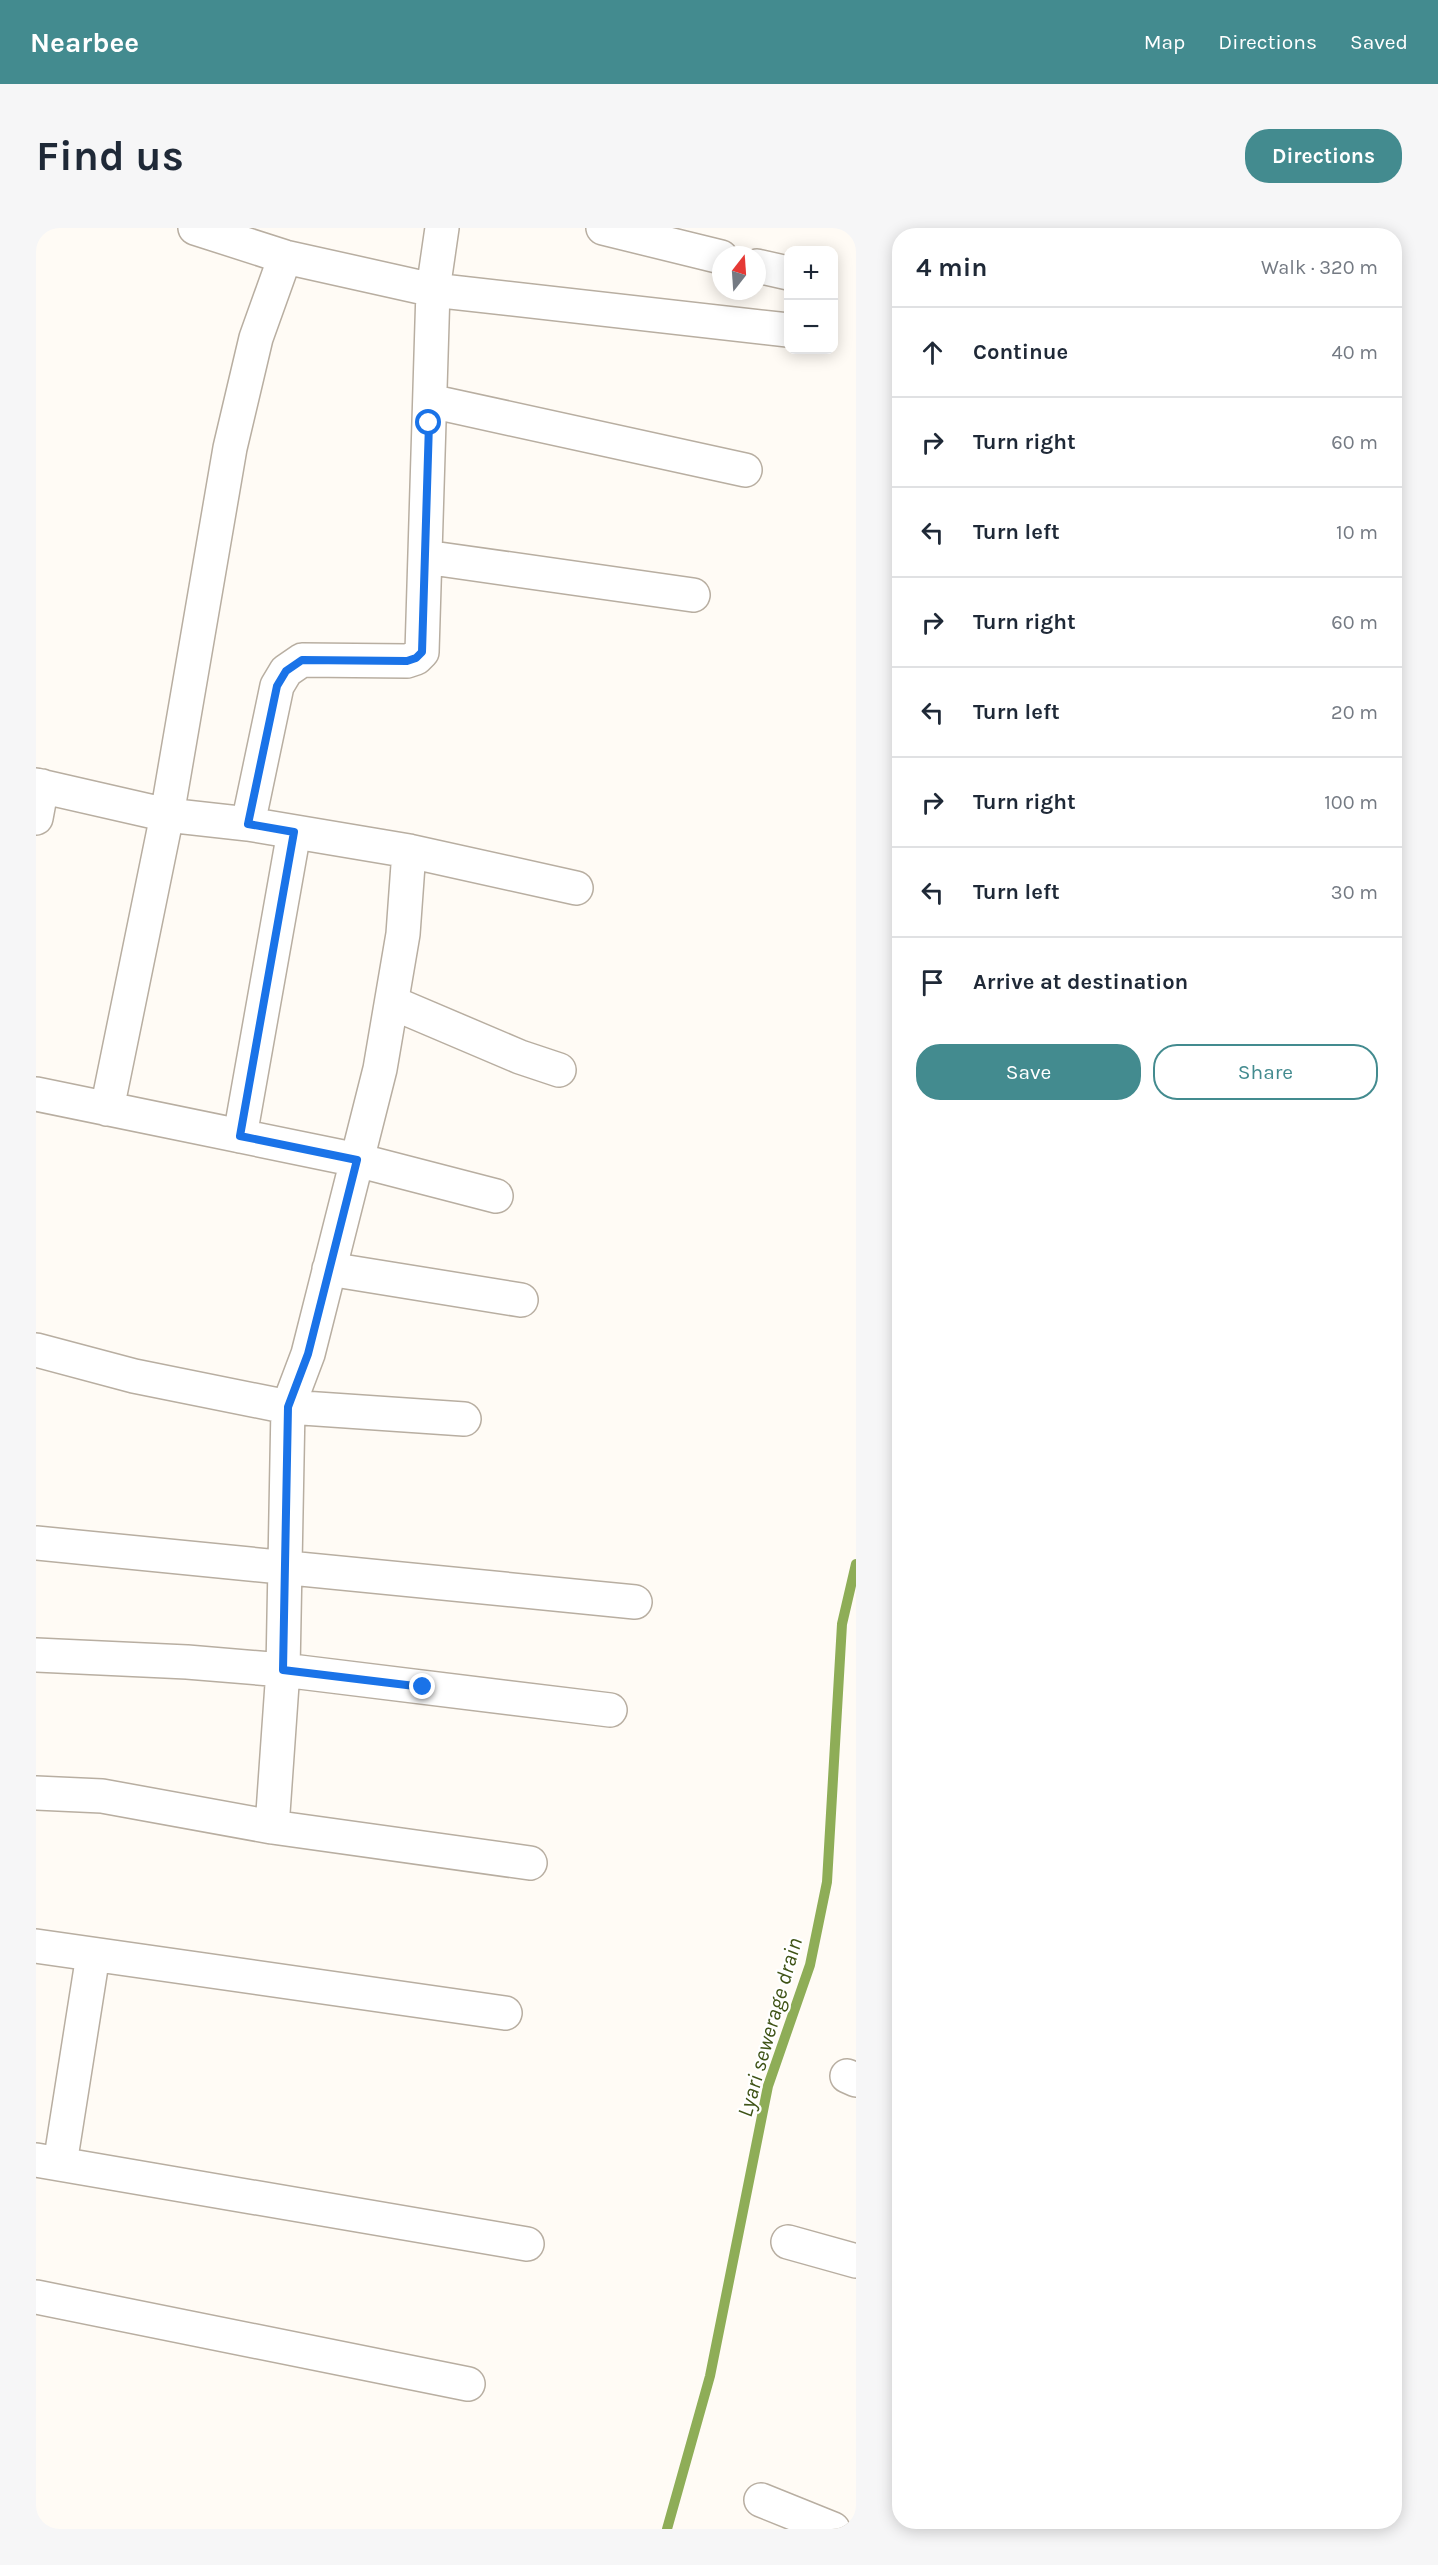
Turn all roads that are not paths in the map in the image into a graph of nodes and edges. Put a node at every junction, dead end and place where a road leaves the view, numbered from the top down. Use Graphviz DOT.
graph roads {
  1 [pos="195,228"];
  2 [pos="442,228"];
  3 [pos="603,228"];
  4 [pos="712,255"];
  5 [pos="285,257"];
  6 [pos="766,268"];
  7 [pos="784,272"];
  8 [pos="433,290"];
  9 [pos="784,329"];
  10 [pos="430,401"];
  11 [pos="745,470"];
  12 [pos="425,557"];
  13 [pos="693,595"];
  14 [pos="38,796"];
  15 [pos="167,815"];
  16 [pos="248,824"];
  17 [pos="294,832"];
  18 [pos="409,851"];
  19 [pos="576,888"];
  20 [pos="393,1003"];
  21 [pos="559,1070"];
  22 [pos="36,1095"];
  23 [pos="107,1109"];
  24 [pos="240,1136"];
  25 [pos="357,1160"];
  26 [pos="496,1196"];
  27 [pos="329,1269"];
  28 [pos="521,1300"];
  29 [pos="36,1350"];
  30 [pos="288,1407"];
  31 [pos="464,1419"];
  32 [pos="36,1543"];
  33 [pos="36,1563"];
  34 [pos="285,1568"];
  35 [pos="635,1602"];
  36 [pos="36,1655"];
  37 [pos="283,1670"];
  38 [pos="610,1710"];
  39 [pos="36,1793"];
  40 [pos="272,1827"];
  41 [pos="530,1863"];
  42 [pos="36,1946"];
  43 [pos="93,1955"];
  44 [pos="505,2013"];
  45 [pos="48,2162"];
  46 [pos="788,2242"];
  47 [pos="527,2244"];
  48 [pos="856,2261"];
  49 [pos="36,2296"];
  50 [pos="468,2384"];
  51 [pos="761,2500"];
  52 [pos="833,2529"];
  1 -- 5 [label="street"];
  2 -- 8 [label="street"];
  3 -- 4 [label="street"];
  5 -- 8 [label="street"];
  5 -- 15 [label="street"];
  6 -- 7 [label="street"];
  8 -- 9 [label="street"];
  8 -- 10 [label="street"];
  10 -- 11 [label="street"];
  10 -- 12 [label="street"];
  12 -- 13 [label="street"];
  12 -- 16 [label="street"];
  14 -- 15 [label="street"];
  15 -- 16 [label="street"];
  15 -- 23 [label="street"];
  16 -- 17 [label="street"];
  17 -- 18 [label="street"];
  17 -- 24 [label="street"];
  18 -- 19 [label="street"];
  18 -- 20 [label="street"];
  20 -- 21 [label="street"];
  20 -- 25 [label="street"];
  22 -- 23 [label="street"];
  23 -- 24 [label="street"];
  24 -- 25 [label="street"];
  25 -- 26 [label="street"];
  25 -- 27 [label="street"];
  27 -- 28 [label="street"];
  27 -- 30 [label="street"];
  29 -- 30 [label="street"];
  30 -- 31 [label="street"];
  30 -- 34 [label="street"];
  32 -- 33 [label="street"];
  32 -- 34 [label="street"];
  34 -- 35 [label="street"];
  34 -- 37 [label="street"];
  36 -- 37 [label="street"];
  37 -- 38 [label="street"];
  37 -- 40 [label="street"];
  39 -- 40 [label="street"];
  40 -- 41 [label="street"];
  42 -- 43 [label="street"];
  43 -- 44 [label="street"];
  43 -- 45 [label="street"];
  45 -- 47 [label="street"];
  46 -- 48 [label="street"];
  49 -- 50 [label="street"];
  51 -- 52 [label="street"];
}
